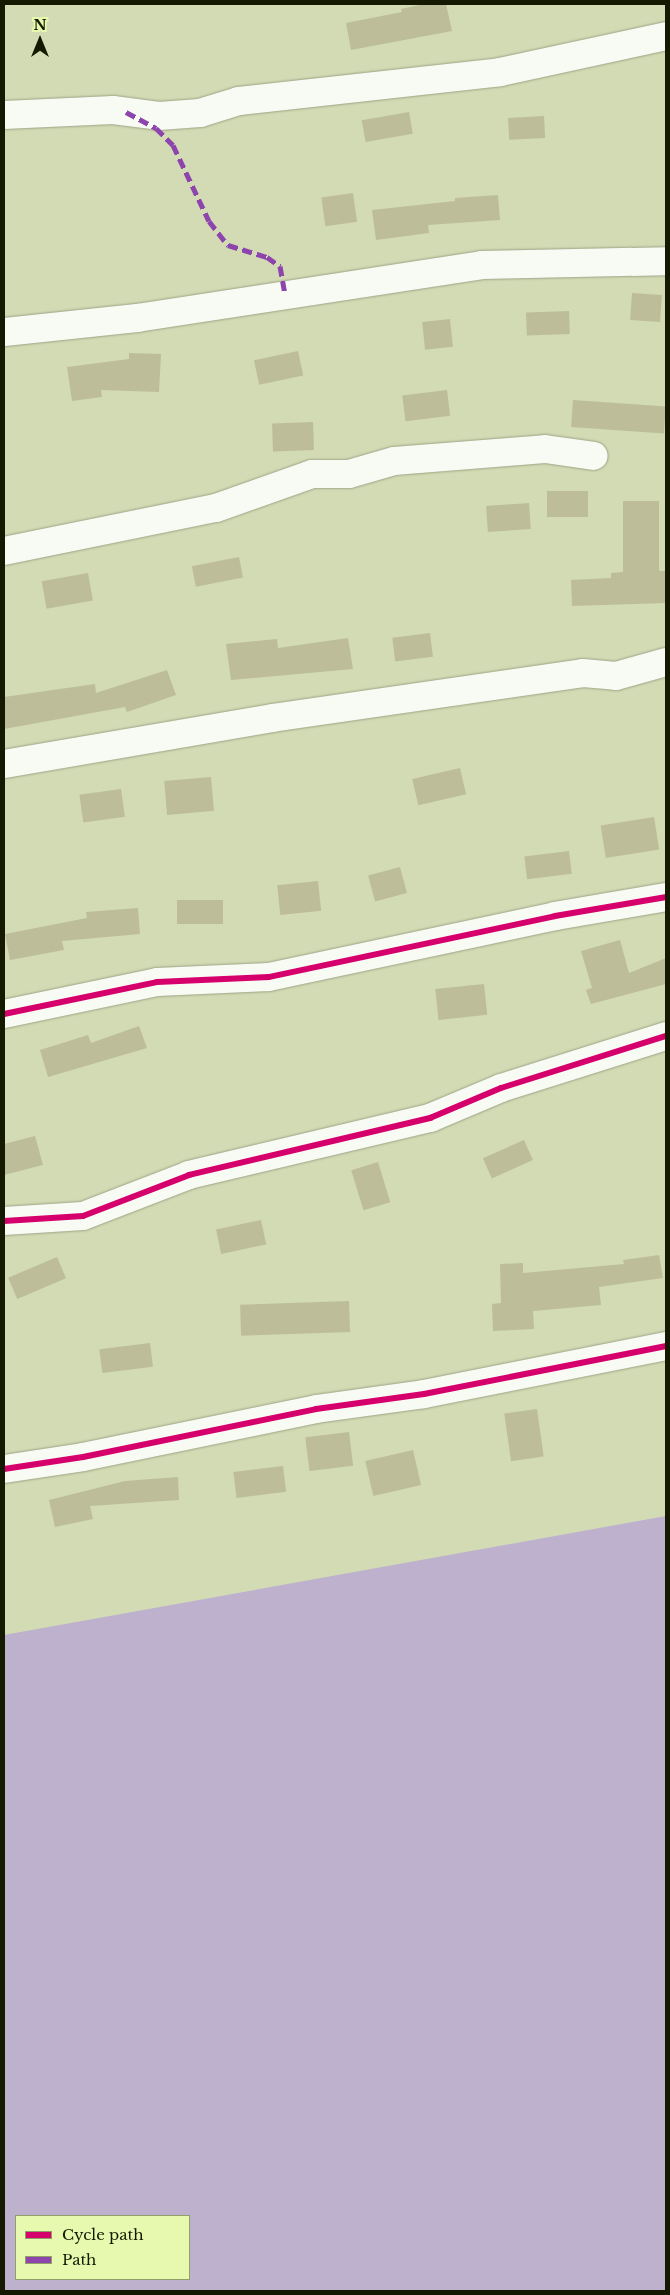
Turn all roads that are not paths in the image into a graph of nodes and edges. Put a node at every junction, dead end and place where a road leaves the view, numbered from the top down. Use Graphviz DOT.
graph roads {
  1 [pos="666,36"];
  2 [pos="4,115"];
  3 [pos="666,261"];
  4 [pos="4,332"];
  5 [pos="594,456"];
  6 [pos="4,550"];
  7 [pos="666,662"];
  8 [pos="4,764"];
  9 [pos="666,897"];
  10 [pos="4,1014"];
  11 [pos="666,1036"];
  12 [pos="4,1221"];
  13 [pos="666,1346"];
  14 [pos="4,1469"];
  1 -- 2 [label="street"];
  3 -- 4 [label="street"];
  5 -- 6 [label="street"];
  7 -- 8 [label="street"];
  9 -- 10 [label="street"];
  11 -- 12 [label="street"];
  13 -- 14 [label="street"];
}
